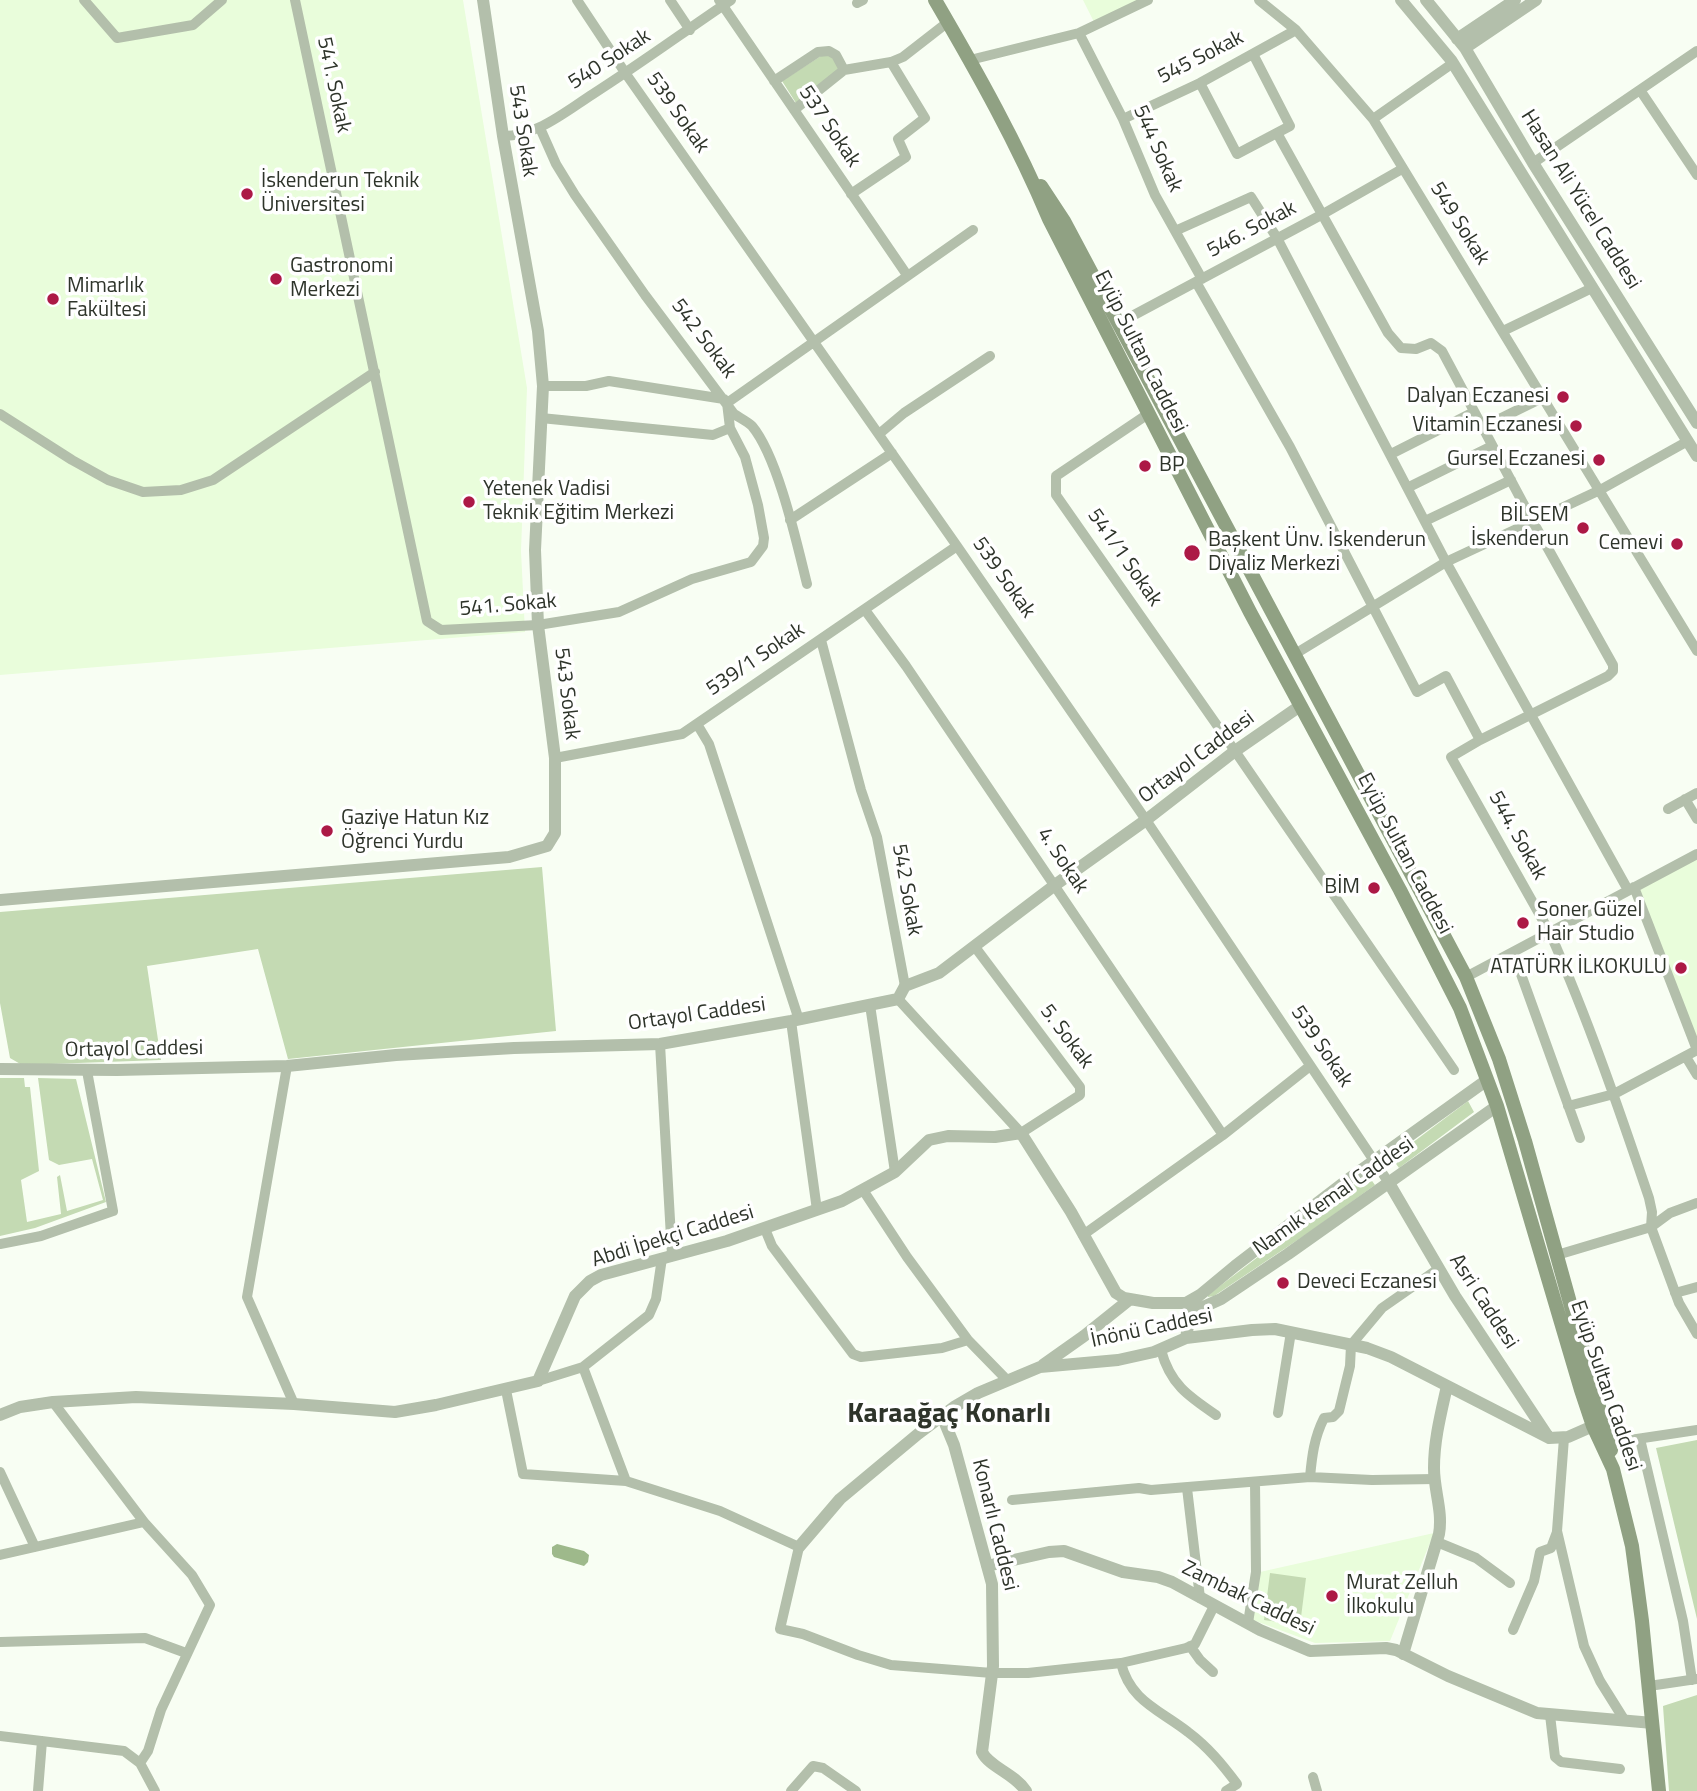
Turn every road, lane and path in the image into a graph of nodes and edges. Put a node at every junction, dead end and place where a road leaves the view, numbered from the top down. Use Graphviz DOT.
graph roads {
  1 [pos="84,0"];
  2 [pos="222,0"];
  3 [pos="295,0"];
  4 [pos="483,0"];
  5 [pos="577,0"];
  6 [pos="670,0"];
  7 [pos="935,0"];
  8 [pos="1148,0"];
  9 [pos="1259,0"];
  10 [pos="1401,0"];
  11 [pos="1426,0"];
  12 [pos="1515,0"];
  13 [pos="1536,0"];
  14 [pos="724,2"];
  15 [pos="948,23"];
  16 [pos="690,30"];
  17 [pos="1296,30"];
  18 [pos="1079,33"];
  19 [pos="1461,44"];
  20 [pos="1697,51"];
  21 [pos="1253,54"];
  22 [pos="970,60"];
  23 [pos="891,62"];
  24 [pos="1453,63"];
  25 [pos="844,70"];
  26 [pos="625,74"];
  27 [pos="774,81"];
  28 [pos="1200,83"];
  29 [pos="1640,90"];
  30 [pos="794,110"];
  31 [pos="1123,119"];
  32 [pos="1373,119"];
  33 [pos="540,128"];
  34 [pos="1277,133"];
  35 [pos="503,136"];
  36 [pos="1533,163"];
  37 [pos="1402,169"];
  38 [pos="1697,175"];
  39 [pos="1033,181"];
  40 [pos="850,194"];
  41 [pos="1323,214"];
  42 [pos="973,230"];
  43 [pos="1175,231"];
  44 [pos="1277,239"];
  45 [pos="907,275"];
  46 [pos="1199,281"];
  47 [pos="1591,288"];
  48 [pos="1119,323"];
  49 [pos="1503,331"];
  50 [pos="813,341"];
  51 [pos="990,356"];
  52 [pos="375,372"];
  53 [pos="543,386"];
  54 [pos="1542,398"];
  55 [pos="725,401"];
  56 [pos="1474,412"];
  57 [pos="0,414"];
  58 [pos="1148,414"];
  59 [pos="541,418"];
  60 [pos="1696,419"];
  61 [pos="1483,427"];
  62 [pos="730,428"];
  63 [pos="879,434"];
  64 [pos="1688,441"];
  65 [pos="1492,446"];
  66 [pos="892,453"];
  67 [pos="1391,454"];
  68 [pos="1697,456"];
  69 [pos="1511,480"];
  70 [pos="1409,487"];
  71 [pos="1600,489"];
  72 [pos="790,520"];
  73 [pos="1532,520"];
  74 [pos="1425,521"];
  75 [pos="957,545"];
  76 [pos="1446,562"];
  77 [pos="807,584"];
  78 [pos="1373,605"];
  79 [pos="865,610"];
  80 [pos="538,625"];
  81 [pos="1694,637"];
  82 [pos="821,640"];
  83 [pos="1697,651"];
  84 [pos="1295,654"];
  85 [pos="1300,706"];
  86 [pos="1530,713"];
  87 [pos="697,724"];
  88 [pos="1480,740"];
  89 [pos="1236,751"];
  90 [pos="555,758"];
  91 [pos="1697,793"];
  92 [pos="1685,799"];
  93 [pos="1668,809"];
  94 [pos="1697,819"];
  95 [pos="1146,820"];
  96 [pos="1697,854"];
  97 [pos="1055,885"];
  98 [pos="1631,889"];
  99 [pos="0,900"];
  100 [pos="1550,933"];
  101 [pos="975,947"];
  102 [pos="1513,952"];
  103 [pos="1466,977"];
  104 [pos="905,986"];
  105 [pos="898,999"];
  106 [pos="870,1005"];
  107 [pos="795,1020"];
  108 [pos="660,1044"];
  109 [pos="1697,1050"];
  110 [pos="1686,1057"];
  111 [pos="1,1065"];
  112 [pos="287,1066"];
  113 [pos="1310,1066"];
  114 [pos="1454,1070"];
  115 [pos="87,1071"];
  116 [pos="1697,1075"];
  117 [pos="1488,1080"];
  118 [pos="1614,1094"];
  119 [pos="1497,1106"];
  120 [pos="1568,1106"];
  121 [pos="1021,1133"];
  122 [pos="1223,1135"];
  123 [pos="1580,1138"];
  124 [pos="1375,1160"];
  125 [pos="895,1172"];
  126 [pos="1389,1183"];
  127 [pos="863,1190"];
  128 [pos="1697,1203"];
  129 [pos="817,1210"];
  130 [pos="1651,1227"];
  131 [pos="765,1229"];
  132 [pos="1083,1235"];
  133 [pos="0,1244"];
  134 [pos="1558,1255"];
  135 [pos="667,1256"];
  136 [pos="1438,1269"];
  137 [pos="1697,1287"];
  138 [pos="1675,1293"];
  139 [pos="1129,1300"];
  140 [pos="1187,1305"];
  141 [pos="1291,1332"];
  142 [pos="1697,1334"];
  143 [pos="1186,1338"];
  144 [pos="968,1340"];
  145 [pos="1351,1345"];
  146 [pos="1161,1350"];
  147 [pos="583,1367"];
  148 [pos="1040,1367"];
  149 [pos="1007,1380"];
  150 [pos="538,1381"];
  151 [pos="1447,1386"];
  152 [pos="506,1390"];
  153 [pos="53,1402"];
  154 [pos="294,1404"];
  155 [pos="1278,1413"];
  156 [pos="0,1415"];
  157 [pos="1216,1415"];
  158 [pos="942,1416"];
  159 [pos="1593,1426"];
  160 [pos="1697,1430"];
  161 [pos="1549,1438"];
  162 [pos="1564,1438"];
  163 [pos="1640,1439"];
  164 [pos="1610,1443"];
  165 [pos="1613,1469"];
  166 [pos="0,1472"];
  167 [pos="1310,1477"];
  168 [pos="1435,1479"];
  169 [pos="626,1481"];
  170 [pos="1255,1482"];
  171 [pos="1187,1488"];
  172 [pos="1012,1500"];
  173 [pos="144,1522"];
  174 [pos="1557,1531"];
  175 [pos="1437,1542"];
  176 [pos="34,1547"];
  177 [pos="799,1547"];
  178 [pos="0,1555"];
  179 [pos="987,1566"];
  180 [pos="1510,1583"];
  181 [pos="1200,1598"];
  182 [pos="1214,1606"];
  183 [pos="1248,1623"];
  184 [pos="1513,1630"];
  185 [pos="0,1642"];
  186 [pos="1190,1646"];
  187 [pos="186,1654"];
  188 [pos="1403,1654"];
  189 [pos="1121,1663"];
  190 [pos="1213,1672"];
  191 [pos="992,1673"];
  192 [pos="1695,1679"];
  193 [pos="1649,1686"];
  194 [pos="1550,1715"];
  195 [pos="1625,1721"];
  196 [pos="1653,1723"];
  197 [pos="0,1736"];
  198 [pos="42,1741"];
  199 [pos="140,1763"];
  200 [pos="1620,1769"];
  201 [pos="1313,1777"];
  202 [pos="38,1791"];
  203 [pos="155,1791"];
  204 [pos="791,1791"];
  205 [pos="856,1791"];
  206 [pos="1026,1791"];
  207 [pos="1226,1791"];
  208 [pos="1317,1791"];
  209 [pos="1659,1791"];
  1 -- 2 [label="street"];
  3 -- 52 [label="street, 541. Sokak"];
  4 -- 35 [label="street, 543 Sokak"];
  5 -- 26 [label="street, 539 Sokak"];
  6 -- 16 [label="street"];
  7 -- 15 [label="main road, Eyüp Sultan Caddesi"];
  8 -- 18 [label="street"];
  9 -- 17 [label="street, 549 Sokak"];
  10 -- 24 [label="street"];
  11 -- 19 [label="street, Hasan Ali Yücel Caddesi"];
  12 -- 19 [label="street"];
  13 -- 19 [label="street"];
  14 -- 16 [label="street, 540 Sokak"];
  14 -- 27 [label="street, 537 Sokak"];
  15 -- 22 [label="main road, Eyüp Sultan Caddesi"];
  15 -- 23 [label="street"];
  16 -- 26 [label="street, 540 Sokak"];
  17 -- 21 [label="street, 545 Sokak"];
  17 -- 32 [label="street, 549 Sokak"];
  18 -- 22 [label="street"];
  18 -- 31 [label="street, 544 Sokak"];
  19 -- 36 [label="street, Hasan Ali Yücel Caddesi"];
  20 -- 29 [label="street"];
  21 -- 28 [label="street, 545 Sokak"];
  21 -- 34 [label="street"];
  22 -- 39 [label="main road, Eyüp Sultan Caddesi"];
  23 -- 25 [label="street"];
  23 -- 40 [label="street"];
  24 -- 32 [label="street"];
  24 -- 47 [label="street"];
  25 -- 27 [label="street"];
  25 -- 30 [label="street"];
  26 -- 33 [label="street, 540 Sokak"];
  26 -- 50 [label="street, 539 Sokak"];
  27 -- 30 [label="street, 537 Sokak"];
  28 -- 31 [label="street, 545 Sokak"];
  28 -- 34 [label="street"];
  29 -- 36 [label="street"];
  29 -- 38 [label="street"];
  30 -- 40 [label="street, 537 Sokak"];
  31 -- 43 [label="street, 544 Sokak"];
  32 -- 37 [label="street, 549 Sokak"];
  33 -- 35 [label="street, 540 Sokak"];
  33 -- 55 [label="street, 542 Sokak"];
  34 -- 41 [label="street"];
  35 -- 53 [label="street, 543 Sokak"];
  36 -- 60 [label="street, Hasan Ali Yücel Caddesi"];
  37 -- 41 [label="street, 546. Sokak"];
  37 -- 49 [label="street, 549 Sokak"];
  39 -- 48 [label="main road"];
  39 -- 58 [label="main road, Eyüp Sultan Caddesi"];
  40 -- 45 [label="street, 537 Sokak"];
  41 -- 44 [label="street, 546. Sokak"];
  41 -- 56 [label="street"];
  42 -- 45 [label="street"];
  43 -- 44 [label="street"];
  43 -- 46 [label="street, 544 Sokak"];
  44 -- 46 [label="street, 546. Sokak"];
  44 -- 67 [label="street"];
  45 -- 50 [label="street"];
  46 -- 48 [label="street, 546. Sokak"];
  46 -- 78 [label="street, 544 Sokak"];
  47 -- 49 [label="street"];
  47 -- 64 [label="street"];
  48 -- 84 [label="main road"];
  49 -- 54 [label="street, 549 Sokak"];
  50 -- 55 [label="street"];
  50 -- 63 [label="street, 539 Sokak"];
  51 -- 63 [label="street"];
  52 -- 57 [label="street"];
  52 -- 80 [label="street, 541. Sokak"];
  53 -- 55 [label="street"];
  53 -- 59 [label="street, 543 Sokak"];
  54 -- 61 [label="street"];
  54 -- 71 [label="street, 549 Sokak"];
  55 -- 62 [label="street, 541. Sokak"];
  55 -- 72 [label="street, 542 Sokak"];
  56 -- 61 [label="street"];
  56 -- 67 [label="street"];
  58 -- 85 [label="main road, Eyüp Sultan Caddesi"];
  58 -- 89 [label="street, 541/1 Sokak"];
  59 -- 62 [label="street"];
  59 -- 80 [label="street, 543 Sokak"];
  61 -- 65 [label="street"];
  62 -- 80 [label="street, 541. Sokak"];
  63 -- 66 [label="street, 539 Sokak"];
  64 -- 68 [label="street"];
  64 -- 71 [label="street"];
  65 -- 69 [label="street"];
  65 -- 70 [label="street"];
  66 -- 72 [label="street"];
  66 -- 75 [label="street, 539 Sokak"];
  67 -- 70 [label="street"];
  69 -- 73 [label="street"];
  69 -- 74 [label="street"];
  70 -- 74 [label="street"];
  71 -- 73 [label="street"];
  71 -- 81 [label="street, 549 Sokak"];
  72 -- 77 [label="street, 542 Sokak"];
  73 -- 76 [label="street"];
  73 -- 86 [label="street"];
  74 -- 76 [label="street"];
  75 -- 79 [label="street, 539/1 Sokak"];
  75 -- 95 [label="street, 539 Sokak"];
  76 -- 78 [label="street"];
  76 -- 86 [label="street"];
  78 -- 84 [label="street"];
  78 -- 88 [label="street"];
  79 -- 82 [label="street, 539/1 Sokak"];
  79 -- 97 [label="street, 4. Sokak"];
  80 -- 90 [label="street, 543 Sokak"];
  81 -- 83 [label="street, 549 Sokak"];
  82 -- 87 [label="street, 539/1 Sokak"];
  82 -- 104 [label="street, 542 Sokak"];
  84 -- 103 [label="main road"];
  85 -- 89 [label="street, Ortayol Caddesi"];
  85 -- 117 [label="main road, Eyüp Sultan Caddesi"];
  86 -- 88 [label="street"];
  86 -- 98 [label="street"];
  87 -- 90 [label="street, 539/1 Sokak"];
  87 -- 107 [label="street"];
  88 -- 100 [label="street, 544. Sokak"];
  89 -- 95 [label="street, Ortayol Caddesi"];
  89 -- 114 [label="street"];
  90 -- 99 [label="street, 543 Sokak"];
  91 -- 92 [label="street"];
  92 -- 93 [label="street"];
  92 -- 94 [label="street"];
  95 -- 97 [label="street, Ortayol Caddesi"];
  95 -- 113 [label="street, 539 Sokak"];
  96 -- 98 [label="street"];
  97 -- 101 [label="street, Ortayol Caddesi"];
  97 -- 122 [label="street, 4. Sokak"];
  98 -- 100 [label="street"];
  98 -- 109 [label="street"];
  100 -- 102 [label="street"];
  100 -- 118 [label="street, 544. Sokak"];
  101 -- 104 [label="street, Ortayol Caddesi"];
  101 -- 121 [label="street, 5. Sokak"];
  102 -- 103 [label="street"];
  102 -- 120 [label="street"];
  103 -- 134 [label="main road"];
  104 -- 105 [label="street"];
  105 -- 106 [label="street, Ortayol Caddesi"];
  105 -- 121 [label="street"];
  106 -- 107 [label="street, Ortayol Caddesi"];
  106 -- 125 [label="street"];
  107 -- 108 [label="street, Ortayol Caddesi"];
  107 -- 129 [label="street"];
  108 -- 112 [label="street, Ortayol Caddesi"];
  108 -- 135 [label="street"];
  109 -- 110 [label="street"];
  110 -- 116 [label="street"];
  110 -- 118 [label="street"];
  111 -- 115 [label="street, Ortayol Caddesi"];
  112 -- 115 [label="street, Ortayol Caddesi"];
  112 -- 154 [label="street"];
  113 -- 122 [label="street"];
  113 -- 124 [label="street, 539 Sokak"];
  115 -- 133 [label="street"];
  117 -- 119 [label="main road, Eyüp Sultan Caddesi"];
  117 -- 124 [label="street"];
  118 -- 120 [label="street"];
  118 -- 130 [label="street, 544. Sokak"];
  119 -- 126 [label="street, Namık Kemal Caddesi"];
  119 -- 159 [label="main road, Eyüp Sultan Caddesi"];
  120 -- 123 [label="street"];
  121 -- 125 [label="street, Abdi İpekçi Caddesi"];
  121 -- 132 [label="street"];
  122 -- 132 [label="street"];
  124 -- 126 [label="street, 539 Sokak"];
  124 -- 140 [label="street"];
  125 -- 127 [label="street, Abdi İpekçi Caddesi"];
  126 -- 136 [label="street, Asri Caddesi"];
  126 -- 140 [label="street, Namık Kemal Caddesi"];
  127 -- 129 [label="street, Abdi İpekçi Caddesi"];
  127 -- 144 [label="street"];
  128 -- 130 [label="street"];
  129 -- 131 [label="street, Abdi İpekçi Caddesi"];
  130 -- 134 [label="street"];
  130 -- 138 [label="street, 544. Sokak"];
  131 -- 135 [label="street, Abdi İpekçi Caddesi"];
  131 -- 144 [label="street"];
  132 -- 139 [label="street"];
  134 -- 164 [label="main road"];
  135 -- 147 [label="street"];
  135 -- 150 [label="street, Abdi İpekçi Caddesi"];
  136 -- 145 [label="street"];
  136 -- 161 [label="street, Asri Caddesi"];
  137 -- 138 [label="street"];
  138 -- 142 [label="street, 544. Sokak"];
  139 -- 140 [label="street, Namık Kemal Caddesi"];
  139 -- 148 [label="street"];
  140 -- 143 [label="street"];
  141 -- 143 [label="street, İnönü Caddesi"];
  141 -- 145 [label="street, İnönü Caddesi"];
  141 -- 155 [label="street"];
  143 -- 146 [label="street, İnönü Caddesi"];
  144 -- 149 [label="street"];
  145 -- 151 [label="street, İnönü Caddesi"];
  145 -- 167 [label="street"];
  146 -- 148 [label="street, İnönü Caddesi"];
  146 -- 157 [label="street"];
  147 -- 150 [label="street"];
  147 -- 169 [label="street"];
  148 -- 149 [label="street, İnönü Caddesi"];
  149 -- 158 [label="street, İnönü Caddesi"];
  150 -- 152 [label="street"];
  151 -- 161 [label="street, İnönü Caddesi"];
  151 -- 168 [label="street"];
  152 -- 154 [label="street"];
  152 -- 169 [label="street"];
  153 -- 154 [label="street"];
  153 -- 156 [label="street"];
  153 -- 173 [label="street"];
  158 -- 177 [label="street, İnönü Caddesi"];
  158 -- 179 [label="street, Konarlı Caddesi"];
  159 -- 162 [label="street, İnönü Caddesi"];
  159 -- 165 [label="main road, Eyüp Sultan Caddesi"];
  160 -- 163 [label="street"];
  161 -- 162 [label="street, İnönü Caddesi"];
  162 -- 174 [label="street"];
  163 -- 164 [label="street"];
  163 -- 192 [label="street"];
  164 -- 165 [label="main road"];
  165 -- 193 [label="main road, Eyüp Sultan Caddesi"];
  166 -- 176 [label="street"];
  167 -- 168 [label="street"];
  167 -- 170 [label="street"];
  168 -- 175 [label="street"];
  169 -- 177 [label="street"];
  170 -- 171 [label="street"];
  170 -- 183 [label="street"];
  171 -- 172 [label="street"];
  171 -- 181 [label="street"];
  173 -- 176 [label="street"];
  173 -- 187 [label="street"];
  174 -- 184 [label="street"];
  174 -- 195 [label="street"];
  175 -- 180 [label="street"];
  175 -- 188 [label="street"];
  176 -- 178 [label="street"];
  177 -- 191 [label="street"];
  179 -- 181 [label="street, Zambak Caddesi"];
  179 -- 191 [label="street, Konarlı Caddesi"];
  181 -- 182 [label="street, Zambak Caddesi"];
  182 -- 183 [label="street, Zambak Caddesi"];
  182 -- 186 [label="street"];
  183 -- 188 [label="street, Zambak Caddesi"];
  185 -- 187 [label="street"];
  186 -- 189 [label="street"];
  186 -- 190 [label="street"];
  187 -- 199 [label="street"];
  188 -- 194 [label="street, Zambak Caddesi"];
  189 -- 191 [label="street"];
  189 -- 207 [label="street"];
  191 -- 206 [label="street, Konarlı Caddesi"];
  192 -- 193 [label="street"];
  193 -- 196 [label="main road, Eyüp Sultan Caddesi"];
  194 -- 195 [label="street, Zambak Caddesi"];
  194 -- 200 [label="street"];
  195 -- 196 [label="street, Zambak Caddesi"];
  196 -- 209 [label="main road, Eyüp Sultan Caddesi"];
  197 -- 198 [label="street"];
  198 -- 199 [label="street"];
  198 -- 202 [label="street"];
  199 -- 203 [label="street"];
  201 -- 208 [label="street"];
  204 -- 205 [label="street"];
}
